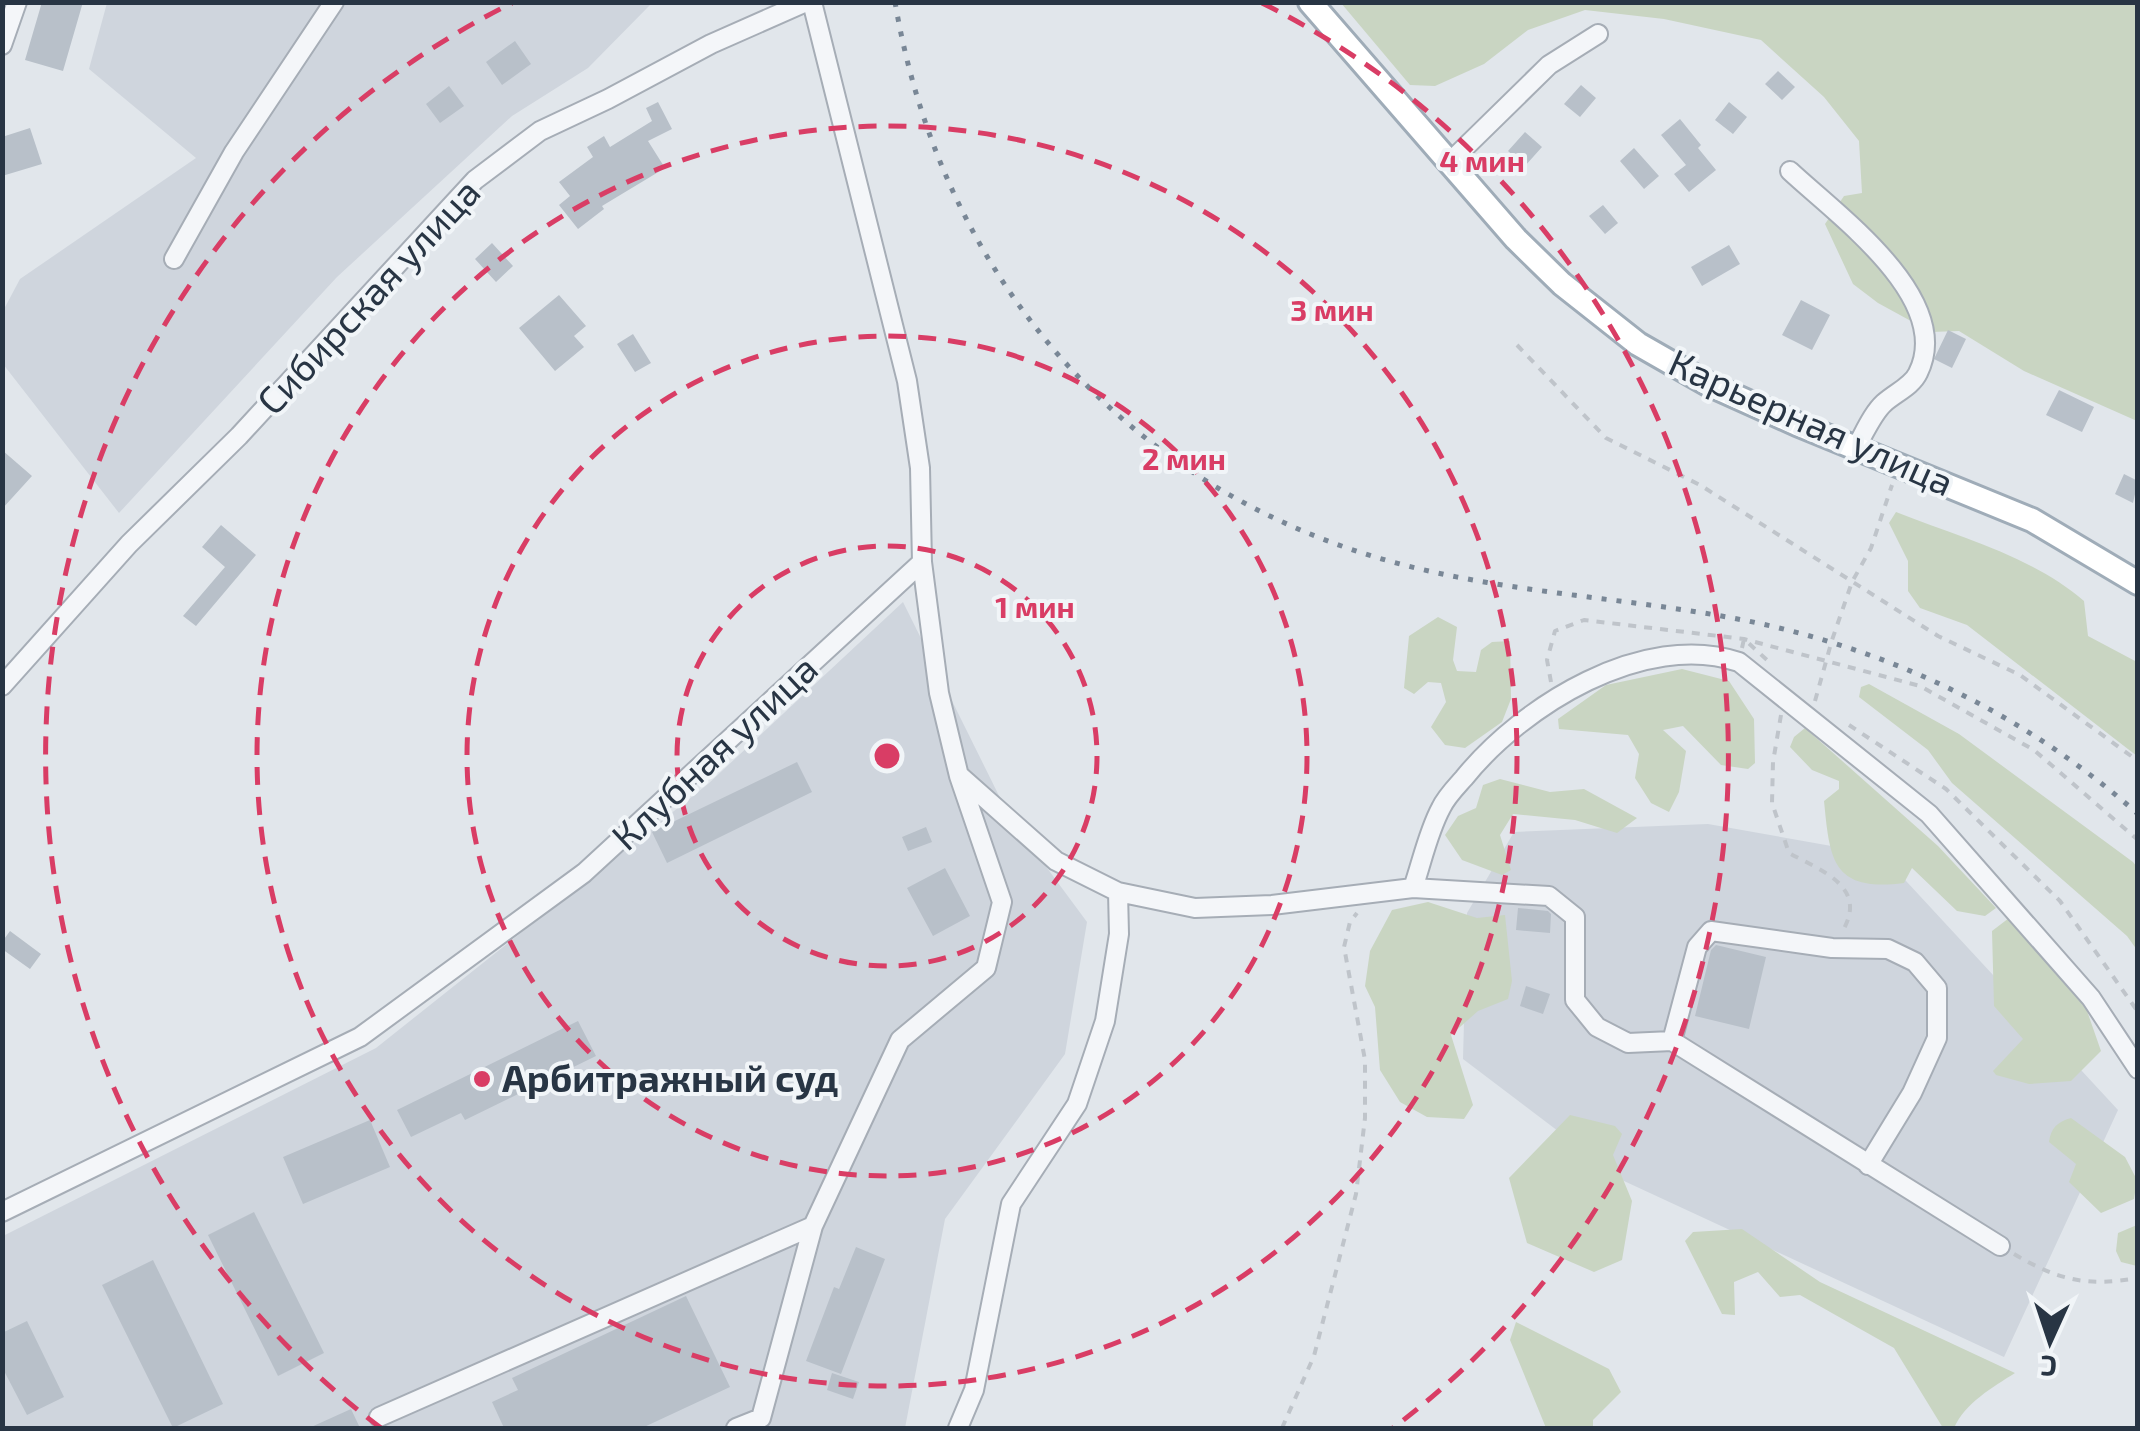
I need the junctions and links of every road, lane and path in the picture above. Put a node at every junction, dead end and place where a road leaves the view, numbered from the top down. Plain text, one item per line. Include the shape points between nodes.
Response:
1 (18, 2) edge
2 (334, 2) edge
3 (809, 2) edge
4 (1310, 2) edge
5 (1598, 34) dead end
6 (2, 45) edge
7 (1449, 163) junction
8 (1790, 171) dead end
9 (174, 259) dead end
10 (1517, 345) dead end
11 (1856, 449) junction
12 (1898, 466) junction
13 (922, 562) junction
14 (1852, 582) junction
15 (2138, 583) edge
16 (1826, 661) junction
17 (2, 686) edge
18 (1784, 698) junction
19 (1557, 699) junction
20 (2138, 760) edge
21 (959, 776) junction
22 (2138, 840) edge
23 (1413, 888) junction
24 (1118, 892) junction
25 (1372, 893) junction
26 (1832, 948) junction
27 (1672, 1041) junction
28 (2138, 1069) edge
29 (1868, 1166) junction
30 (2, 1212) edge
31 (813, 1226) junction
32 (2000, 1246) joint
33 (2138, 1278) edge
34 (379, 1417) dead end
35 (736, 1428) edge
36 (958, 1428) edge
37 (1282, 1428) edge

1 - 6 street
2 - 9 street via 234,152
3 - 13 street via 906,381 920,468
3 - 17 street, Сибирская улица via 540,131 475,180
4 - 7 main road, Карьерная улица
5 - 7 street via 1548,65
7 - 11 main road, Карьерная улица via 1562,284 1638,344 1708,384
8 - 11 street via 1894,267 1918,309 1926,354 1916,378 1880,406
10 - 14 path via 1606,438 1700,485
11 - 12 main road, Карьерная улица
12 - 14 path via 1871,548
12 - 15 main road, Карьерная улица via 2032,520
13 - 21 street via 939,693
13 - 30 street, Клубная улица via 584,873 360,1037
14 - 16 path
14 - 20 path via 1938,636 2020,675
16 - 18 path via 1814,703
16 - 19 path via 1744,639 1584,620 1556,631 1549,645
16 - 22 path via 1920,686 2034,750
18 - 19 street via 1739,662 1690,654 1623,666
18 - 26 path via 1772,803 1789,853 1838,880 1850,898 1851,917
18 - 28 street via 1929,814 2091,998
19 - 23 street via 1488,748 1441,806
21 - 24 street via 1056,861
21 - 31 street via 1002,902 986,968 900,1040
23 - 25 street
23 - 27 street via 1550,896 1575,918 1575,1000 1597,1028 1628,1043
24 - 25 street via 1196,908
24 - 36 street via 1106,1021 1077,1104 1011,1204 974,1390
25 - 37 path via 1350,922 1344,947 1365,1060 1356,1194 1314,1356
26 - 27 street via 1711,931 1697,947
26 - 29 street via 1888,950 1916,962 1937,988 1936,1038
27 - 29 street
29 - 32 street
31 - 34 street
31 - 35 street via 760,1418
32 - 33 path via 2076,1282

